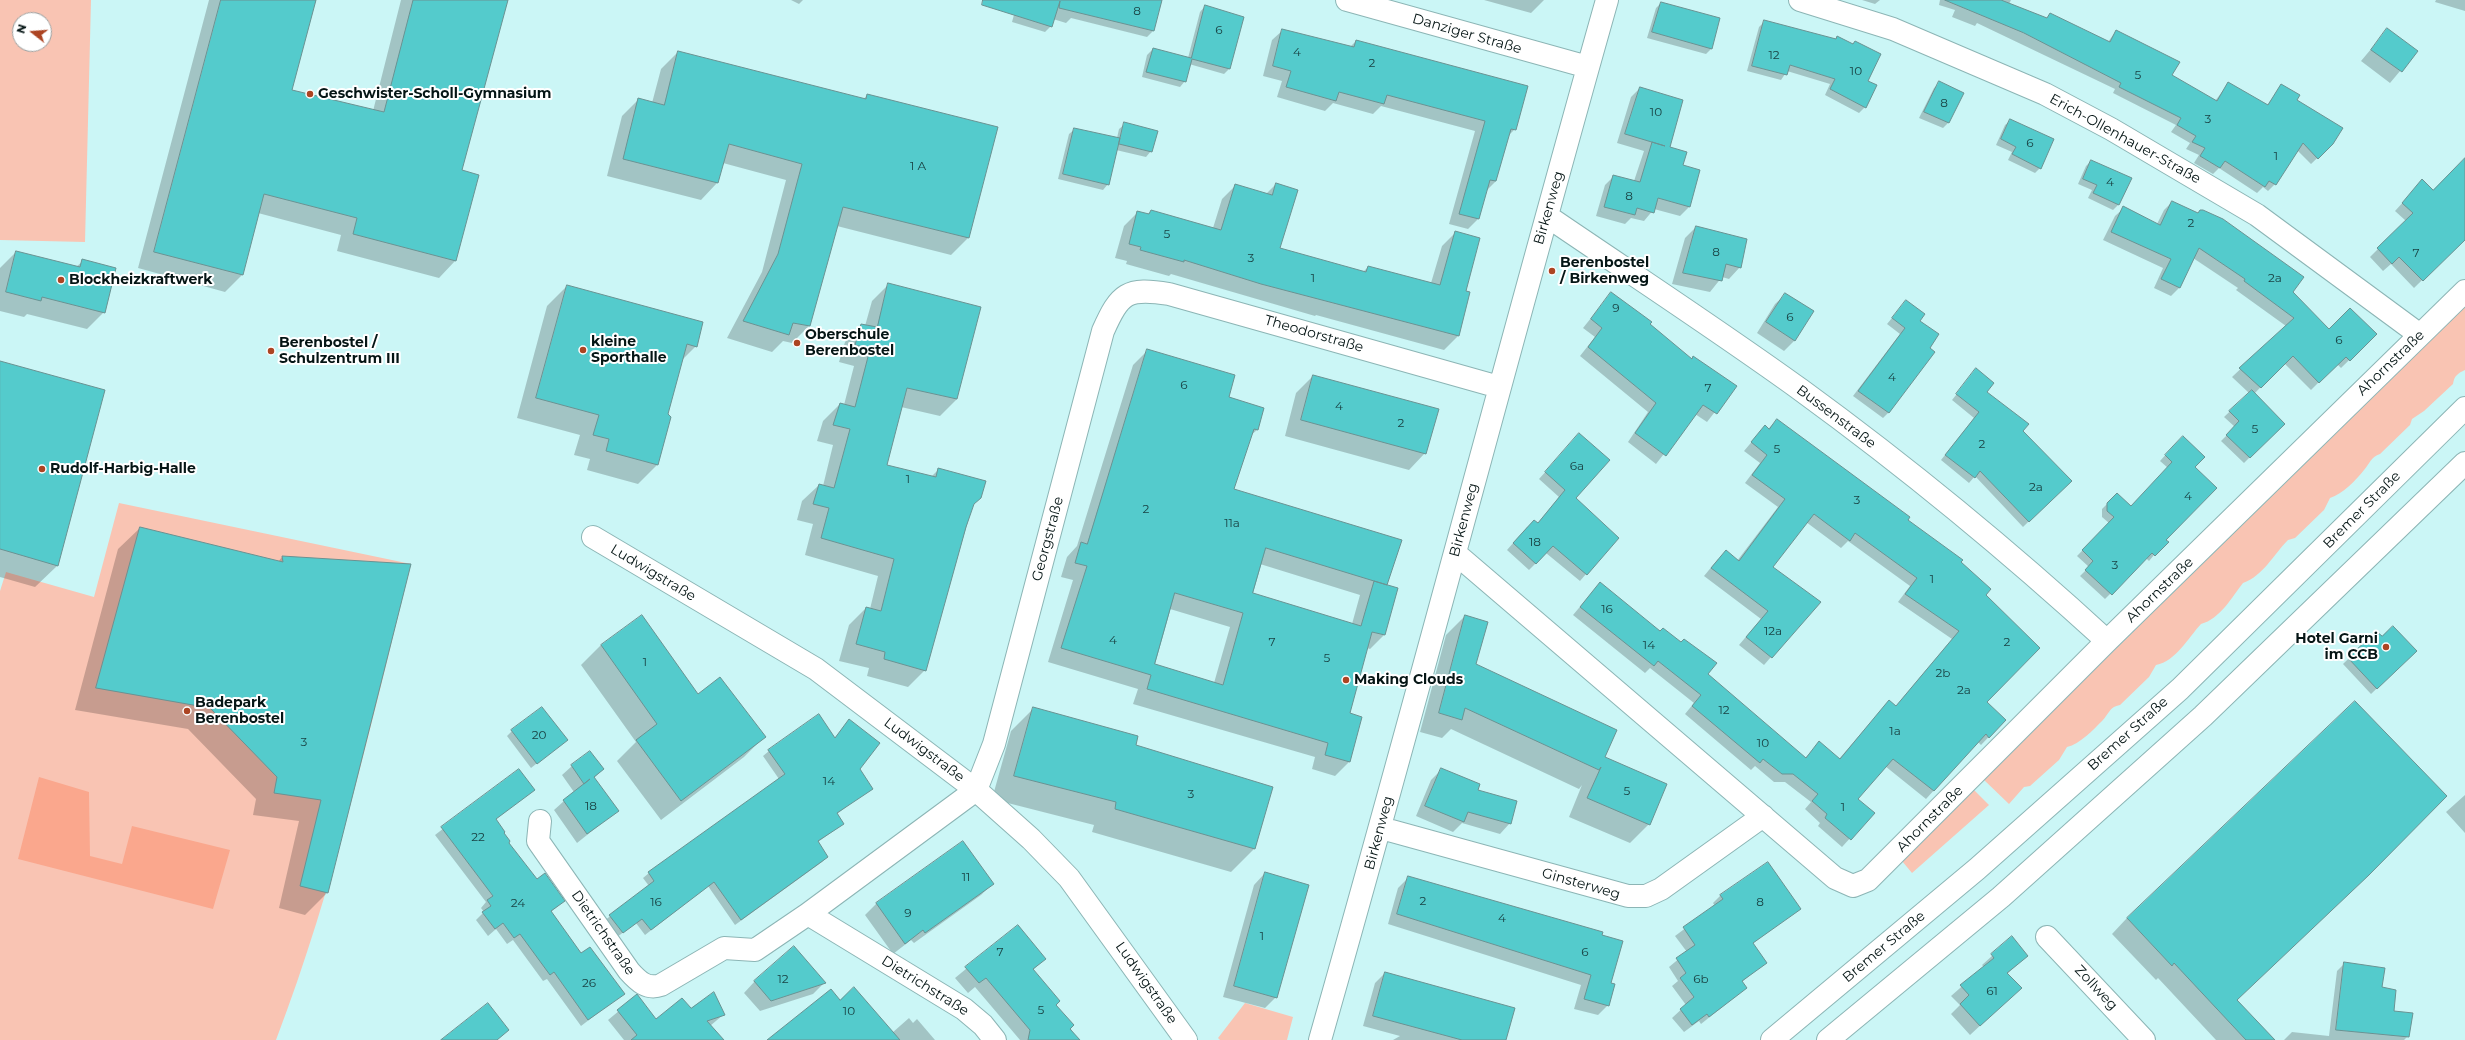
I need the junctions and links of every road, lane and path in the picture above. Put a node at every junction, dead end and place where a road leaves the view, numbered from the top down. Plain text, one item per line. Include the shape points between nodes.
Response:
1 (1347, 0) edge
2 (1607, 0) edge
3 (1800, 0) edge
4 (1588, 67) junction
5 (1547, 216) junction
6 (2465, 291) edge
7 (1127, 293) joint
8 (2420, 335) junction
9 (1499, 387) junction
10 (2465, 408) edge
11 (2465, 463) edge
12 (593, 537) dead end
13 (1455, 554) junction
14 (2107, 641) junction
15 (976, 790) junction
16 (1763, 816) junction
17 (540, 821) dead end
18 (1381, 828) junction
19 (808, 914) junction
20 (2047, 936) dead end
21 (995, 1040) edge
22 (1186, 1040) edge
23 (1320, 1040) edge
24 (1772, 1040) edge
25 (1828, 1040) edge
26 (2144, 1040) edge

1 - 4 street, Danziger Straße
2 - 4 street, Birkenweg
3 - 8 street, Erich-Ollenhauer-Straße via 1893,29 2045,94 2111,129 2257,215
4 - 5 street, Birkenweg
5 - 9 street, Birkenweg
5 - 14 street, Bussenstraße via 1748,352 1883,452 2000,545
6 - 8 street, Ahornstraße
7 - 9 street, Theodorstraße via 1148,290 1169,294
7 - 15 street, Georgstraße via 1113,310 1103,331 994,744
8 - 14 street, Ahornstraße
9 - 13 street, Birkenweg
10 - 24 street, Bremer Straße via 2180,689 1981,865
11 - 25 street via 2203,716 2001,897
12 - 15 street, Ludwigstraße via 816,670
13 - 16 street
13 - 18 street, Birkenweg
14 - 16 street, Ahornstraße via 1868,880 1853,886 1835,878
15 - 19 street, Dietrichstraße
15 - 22 street, Ludwigstraße via 1031,839 1069,878
16 - 18 street, Ginsterweg via 1661,889 1646,896 1628,896
17 - 19 street, Dietrichstraße via 538,841 629,971 646,986 661,985 724,948 755,950
18 - 23 street, Birkenweg
19 - 21 street, Dietrichstraße via 964,1009 983,1025
20 - 26 street, Zollweg

